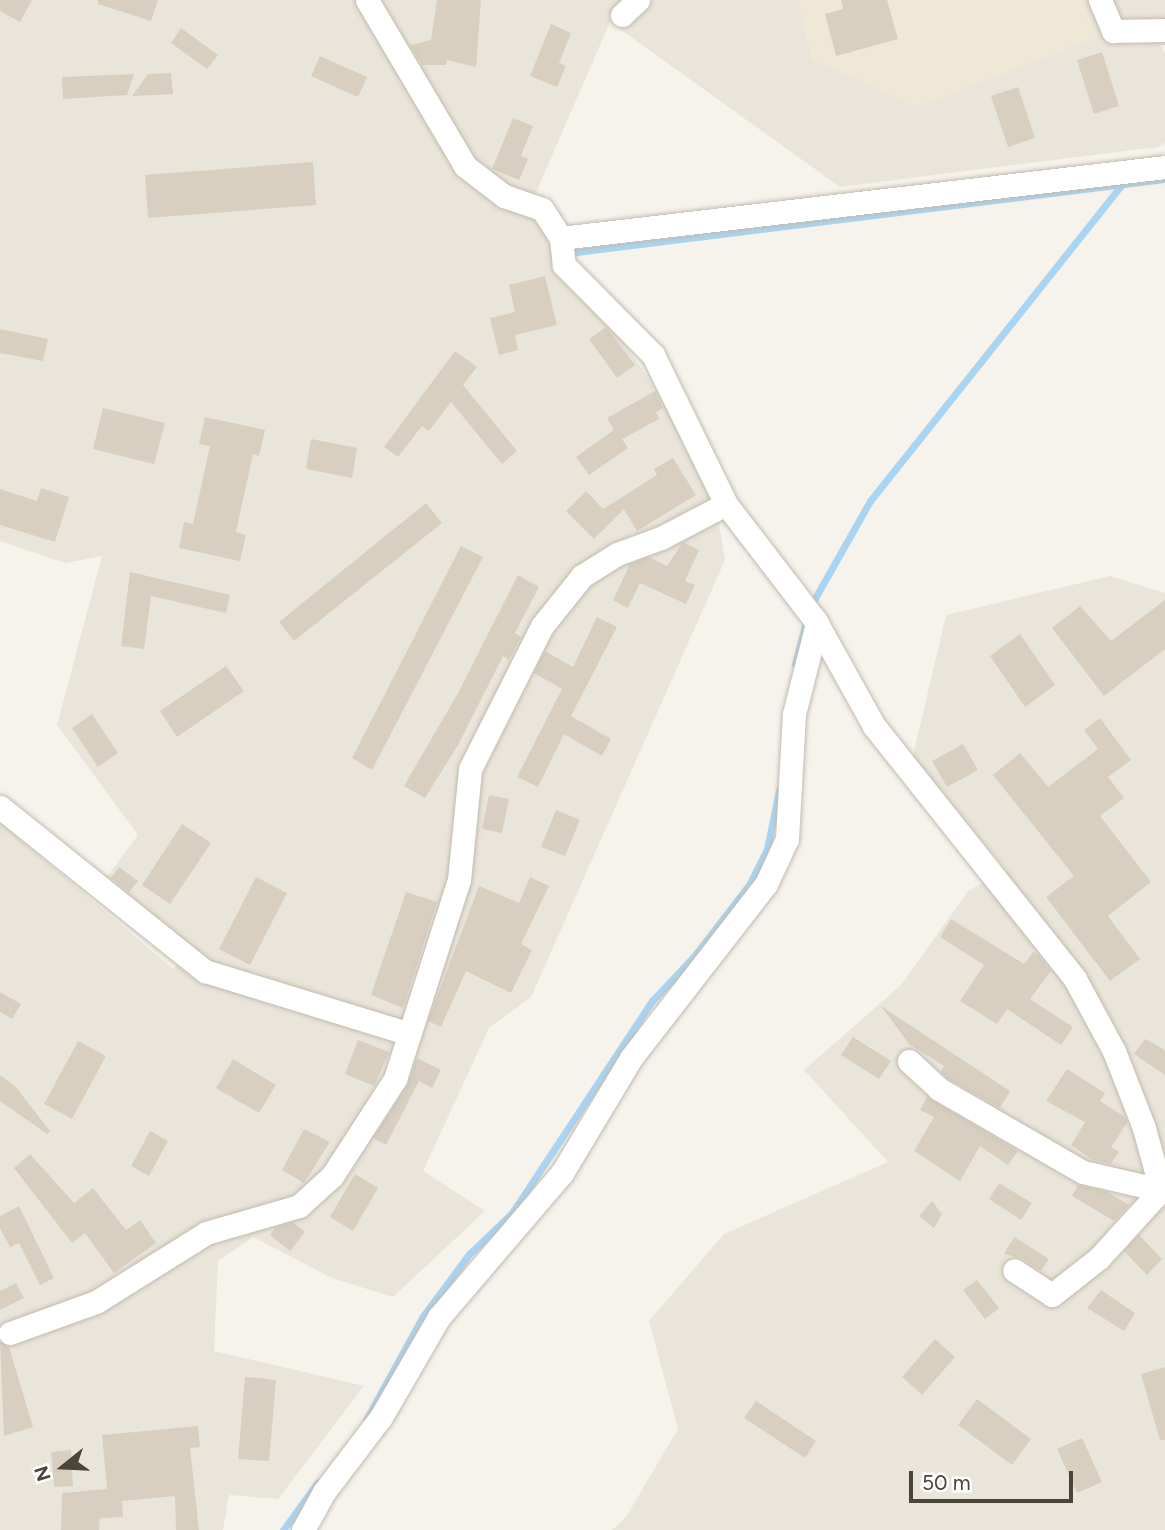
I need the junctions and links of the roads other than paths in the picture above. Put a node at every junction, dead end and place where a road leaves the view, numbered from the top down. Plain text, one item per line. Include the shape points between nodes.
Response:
1 (367, 0) edge
2 (1100, 0) edge
3 (1165, 30) edge
4 (1165, 167) edge
5 (561, 238) junction
6 (726, 504) junction
7 (816, 621) junction
8 (0, 807) edge
9 (410, 1034) junction
10 (909, 1061) dead end
11 (1163, 1191) edge
12 (1014, 1270) dead end
13 (10, 1333) dead end
14 (303, 1530) edge

1 - 5 street via 465,166 504,196 542,209
2 - 3 street via 1113,31
4 - 5 street
5 - 6 street via 564,265 653,355
6 - 7 street
6 - 9 street via 661,538 617,554 582,576 542,626 470,769 459,880
7 - 11 street via 874,726 1074,979 1114,1051
7 - 14 street via 794,714 787,839 766,884 631,1058 562,1173 439,1317 381,1417 324,1492
8 - 9 street via 205,971
9 - 13 street via 395,1079 358,1141 332,1176 299,1206 206,1233 96,1302
10 - 11 street via 939,1089 1083,1172
11 - 12 street via 1099,1258 1052,1295

